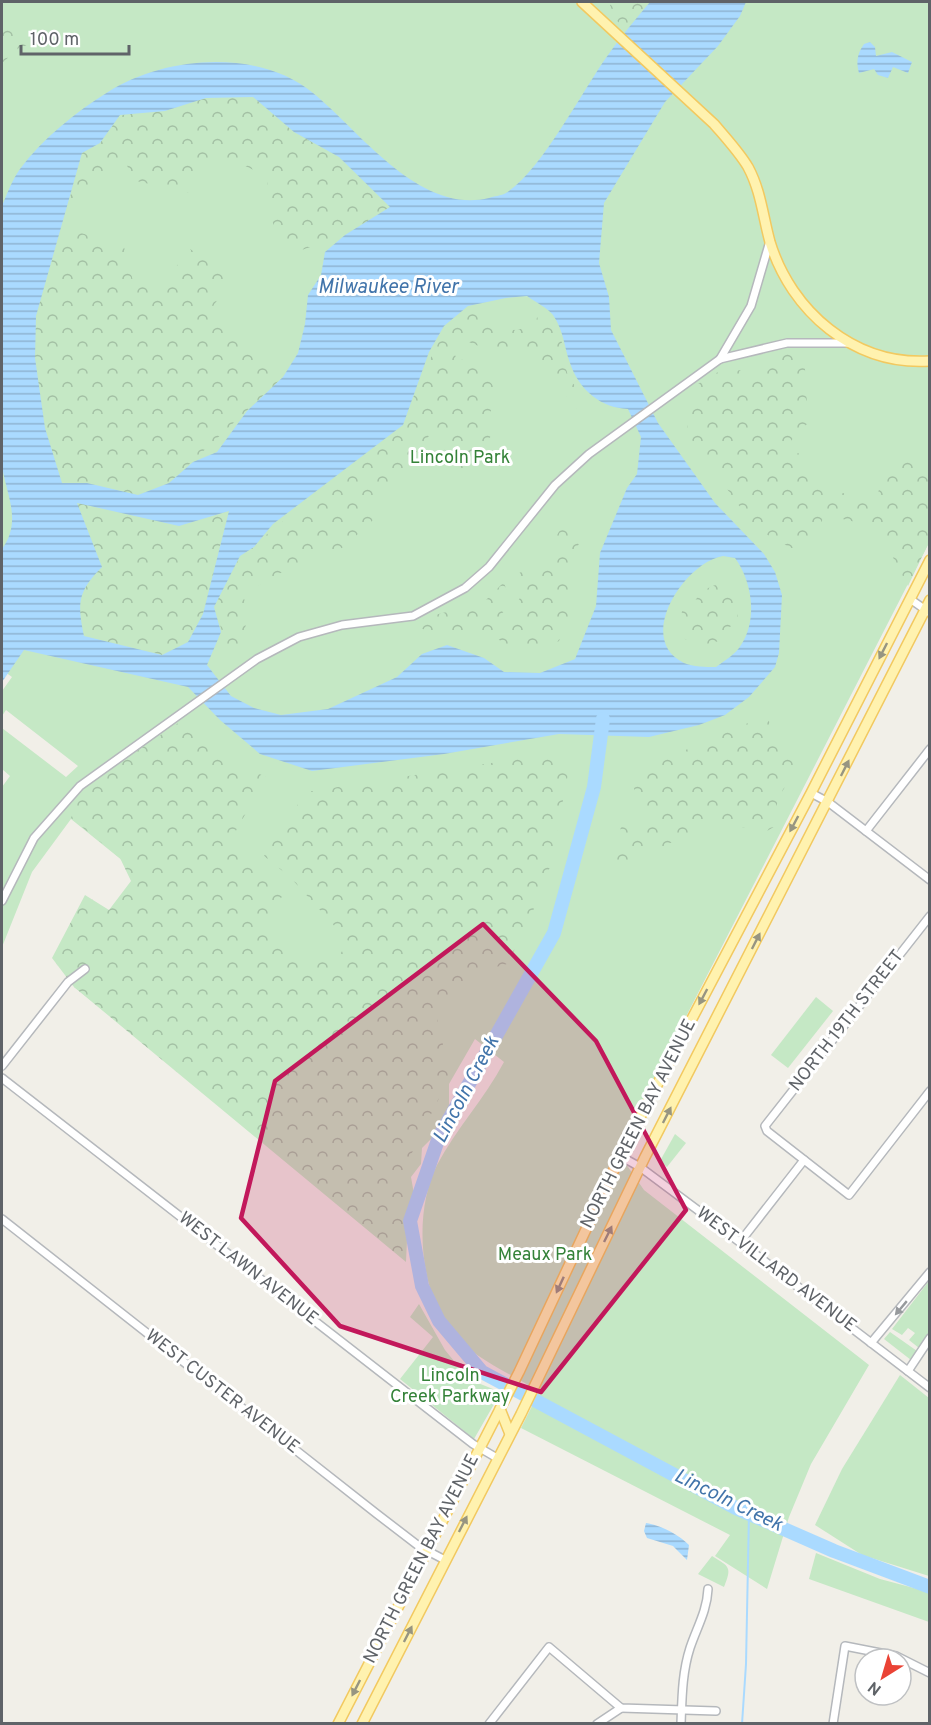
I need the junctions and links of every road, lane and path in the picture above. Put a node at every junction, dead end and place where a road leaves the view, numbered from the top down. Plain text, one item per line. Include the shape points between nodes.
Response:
1 (582, 2) edge
2 (770, 241) junction
3 (849, 344) junction
4 (720, 359) junction
5 (930, 361) edge
6 (930, 560) edge
7 (910, 599) junction
8 (930, 600) edge
9 (927, 611) edge
10 (930, 749) edge
11 (811, 793) junction
12 (828, 802) junction
13 (866, 831) junction
14 (930, 880) edge
15 (2, 901) edge
16 (930, 916) edge
17 (85, 969) dead end
18 (2, 1066) edge
19 (2, 1078) edge
20 (930, 1091) edge
21 (620, 1156) junction
22 (804, 1160) junction
23 (640, 1167) junction
24 (2, 1219) edge
25 (740, 1242) junction
26 (930, 1272) edge
27 (930, 1338) edge
28 (872, 1343) junction
29 (908, 1371) junction
30 (930, 1388) edge
31 (501, 1406) junction
32 (510, 1434) junction
33 (478, 1448) junction
34 (497, 1458) junction
35 (427, 1551) junction
36 (445, 1560) junction
37 (708, 1589) dead end
38 (930, 1673) edge
39 (621, 1708) junction
40 (682, 1711) junction
41 (716, 1711) dead end
42 (338, 1724) edge
43 (362, 1724) edge
44 (489, 1724) edge
45 (597, 1724) edge
46 (681, 1724) edge
47 (833, 1724) edge

1 - 2 main road via 714,124 747,166
2 - 3 main road via 794,294 812,315
2 - 4 street via 751,306
3 - 4 street via 787,343
3 - 5 main road via 892,358
4 - 15 street via 589,454 555,485 489,567 465,588 413,616 342,625 299,637 257,659 80,786 34,838
6 - 7 main road, NORTH GREEN BAY AVENUE
7 - 9 street
7 -> 11 main road, NORTH GREEN BAY AVENUE
8 - 9 main road, NORTH GREEN BAY AVENUE
12 -> 9 main road, NORTH GREEN BAY AVENUE
10 - 13 street
11 - 12 street
11 -> 21 main road, NORTH GREEN BAY AVENUE
12 - 13 street
23 -> 12 main road, NORTH GREEN BAY AVENUE
13 - 14 street
16 - 22 street, NORTH 19TH STREET via 765,1126
17 - 18 street via 68,982
19 - 33 street, WEST LAWN AVENUE
20 - 22 street via 849,1195
21 - 23 street, WEST VILLARD AVENUE
21 -> 31 main road, NORTH GREEN BAY AVENUE
22 - 25 street
23 - 25 street, WEST VILLARD AVENUE
32 -> 23 main road, NORTH GREEN BAY AVENUE
24 - 35 street, WEST CUSTER AVENUE
25 - 28 street, WEST VILLARD AVENUE
26 -> 28 street
27 - 29 street
28 - 29 street, WEST VILLARD AVENUE
29 - 30 street, WEST VILLARD AVENUE
31 - 32 main road
31 - 33 main road, NORTH GREEN BAY AVENUE
32 - 34 main road, NORTH GREEN BAY AVENUE
33 - 34 street, WEST LAWN AVENUE
33 - 35 main road, NORTH GREEN BAY AVENUE
36 -> 34 main road, NORTH GREEN BAY AVENUE
35 - 36 street, WEST CUSTER AVENUE
35 -> 42 main road, NORTH GREEN BAY AVENUE
43 -> 36 main road, NORTH GREEN BAY AVENUE
37 - 40 street via 707,1606 682,1680
38 - 47 street via 896,1656 845,1646
39 - 40 street
39 - 44 street via 549,1647
39 - 45 street
40 - 41 street
40 - 46 street

